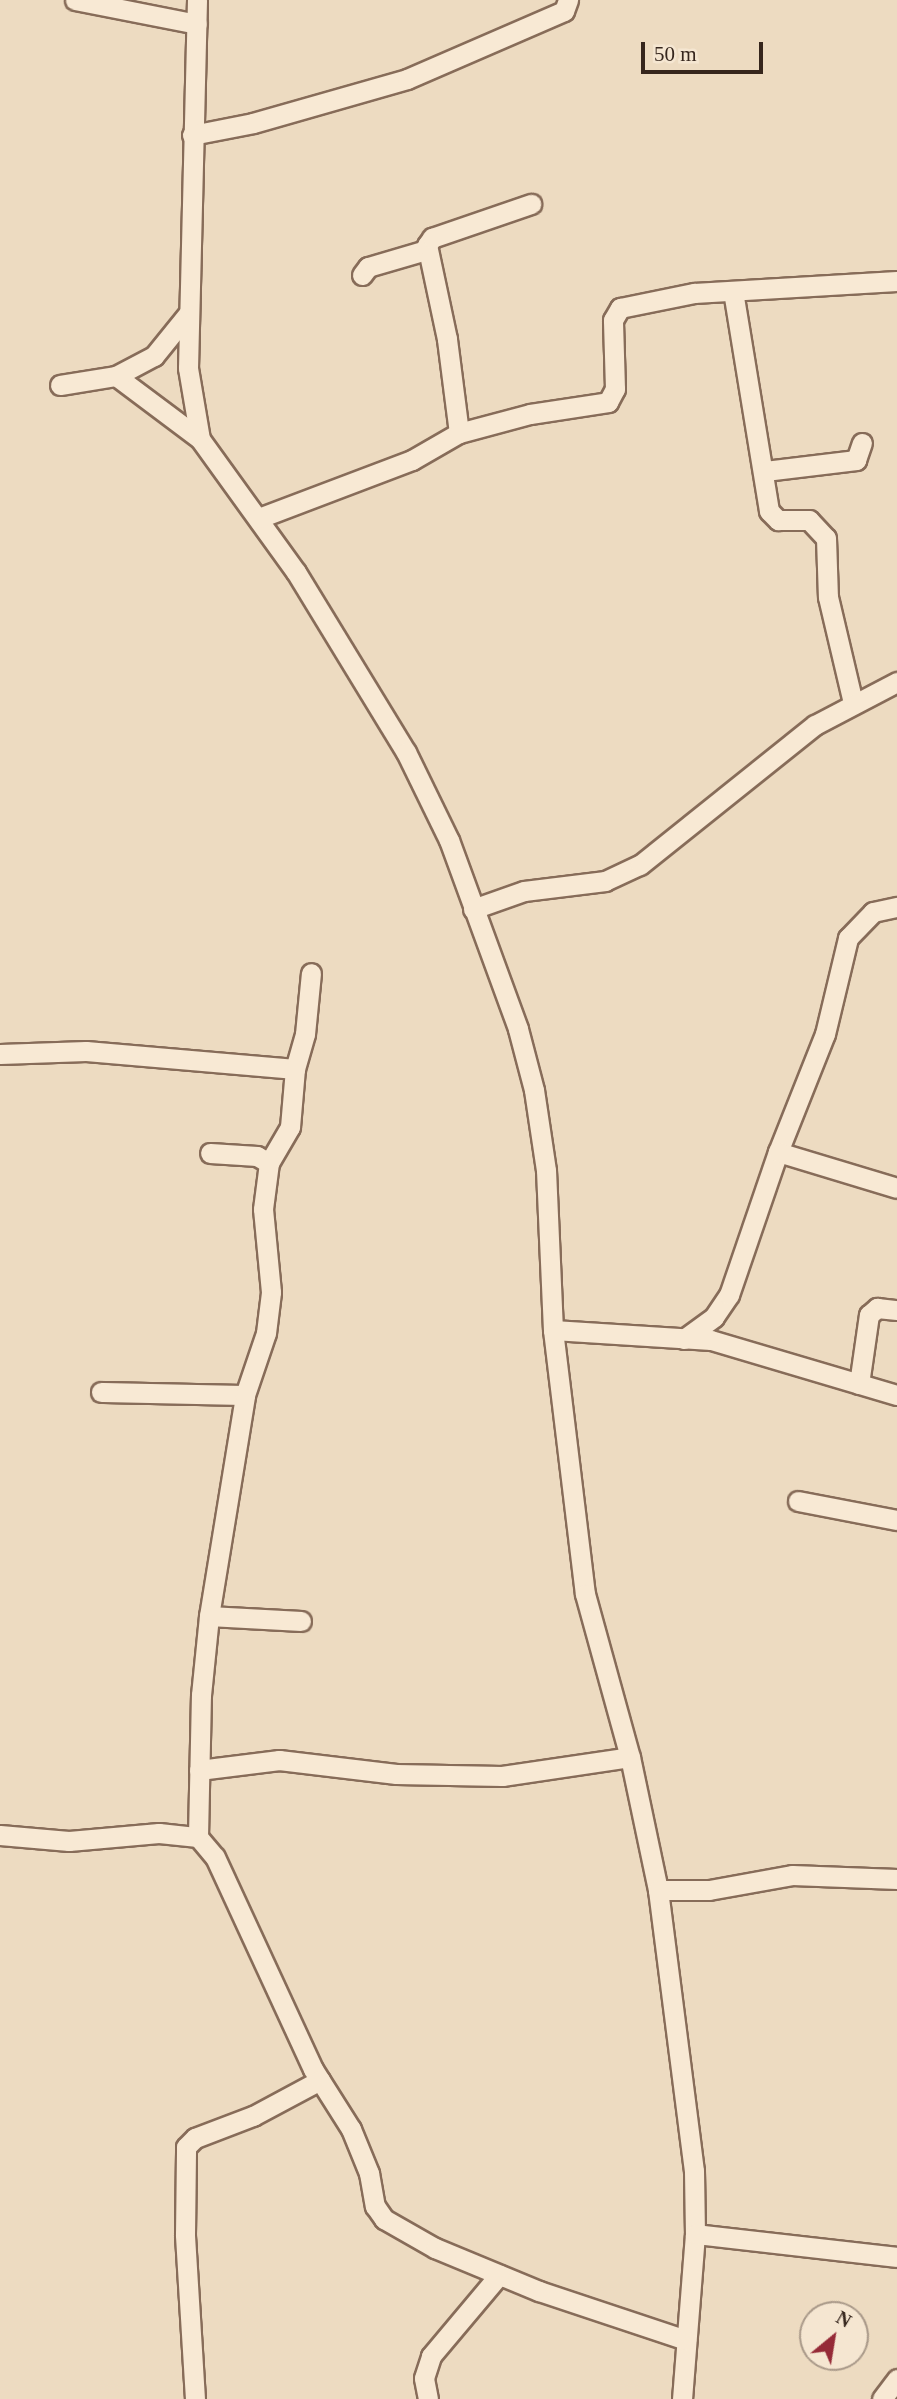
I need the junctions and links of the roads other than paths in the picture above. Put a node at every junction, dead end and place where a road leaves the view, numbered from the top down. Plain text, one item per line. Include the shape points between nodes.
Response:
1 (75, 0) edge
2 (197, 0) edge
3 (568, 0) edge
4 (104, 2) edge
5 (197, 24) junction
6 (192, 135) junction
7 (531, 204) dead end
8 (425, 250) junction
9 (362, 275) dead end
10 (897, 281) edge
11 (733, 291) junction
12 (188, 314) junction
13 (116, 376) junction
14 (60, 385) dead end
15 (459, 433) junction
16 (200, 439) junction
17 (862, 443) dead end
18 (765, 471) junction
19 (259, 518) junction
20 (897, 682) edge
21 (853, 703) junction
22 (897, 907) edge
23 (473, 909) junction
24 (311, 973) dead end
25 (0, 1054) edge
26 (296, 1069) junction
27 (778, 1152) junction
28 (209, 1153) dead end
29 (269, 1163) junction
30 (897, 1188) edge
31 (897, 1310) edge
32 (553, 1330) junction
33 (684, 1339) junction
34 (859, 1384) junction
35 (101, 1392) dead end
36 (245, 1395) junction
37 (897, 1395) edge
38 (797, 1501) dead end
39 (897, 1520) edge
40 (209, 1616) junction
41 (301, 1621) dead end
42 (631, 1757) junction
43 (199, 1770) junction
44 (0, 1835) edge
45 (198, 1837) junction
46 (897, 1879) edge
47 (658, 1890) junction
48 (320, 2080) junction
49 (695, 2234) junction
50 (897, 2257) edge
51 (499, 2275) junction
52 (686, 2340) junction
53 (897, 2379) edge
54 (195, 2399) edge
55 (428, 2399) edge
56 (682, 2399) edge
57 (882, 2399) edge

1 - 4 street
2 - 5 street
3 - 6 street via 564,11 407,79 253,123
4 - 5 street
5 - 6 street
6 - 12 street
7 - 8 street via 432,238
8 - 9 street via 368,267
8 - 15 street via 447,339
10 - 11 street
11 - 15 street via 681,295 616,311 615,389 608,402 530,414
11 - 18 street
12 - 13 street via 163,351
12 - 16 street via 192,415
13 - 14 street
13 - 16 street
15 - 19 street via 412,460
16 - 19 street
17 - 18 street via 856,460 847,463
18 - 21 street via 772,516 809,520 826,538 828,597
19 - 23 street via 406,752 449,840
20 - 21 street
21 - 23 street via 815,725 640,865 605,881 524,891
22 - 27 street via 873,912 848,938 825,1034
23 - 32 street via 518,1030 534,1090 545,1170
24 - 26 street
25 - 26 street via 86,1051
26 - 29 street via 290,1127
27 - 30 street
27 - 33 street via 729,1295 714,1317
28 - 29 street via 257,1156
29 - 36 street via 262,1209 270,1313
31 - 34 street via 877,1308 870,1315
32 - 33 street
32 - 42 street via 585,1594
33 - 34 street via 711,1340
34 - 37 street
35 - 36 street
36 - 40 street
38 - 39 street
40 - 41 street
40 - 43 street
42 - 43 street via 502,1776 446,1778 279,1760
42 - 47 street
43 - 45 street
44 - 45 street via 69,1841 159,1833
45 - 48 street via 215,1857
46 - 47 street via 792,1875 709,1890
47 - 49 street via 694,2171
48 - 51 street via 351,2129 369,2173 375,2206 384,2219 435,2248
48 - 54 street via 253,2116 195,2138 186,2147 185,2234
49 - 50 street
49 - 52 street
51 - 52 street
51 - 55 street via 431,2356 424,2378
52 - 56 street
53 - 57 street

